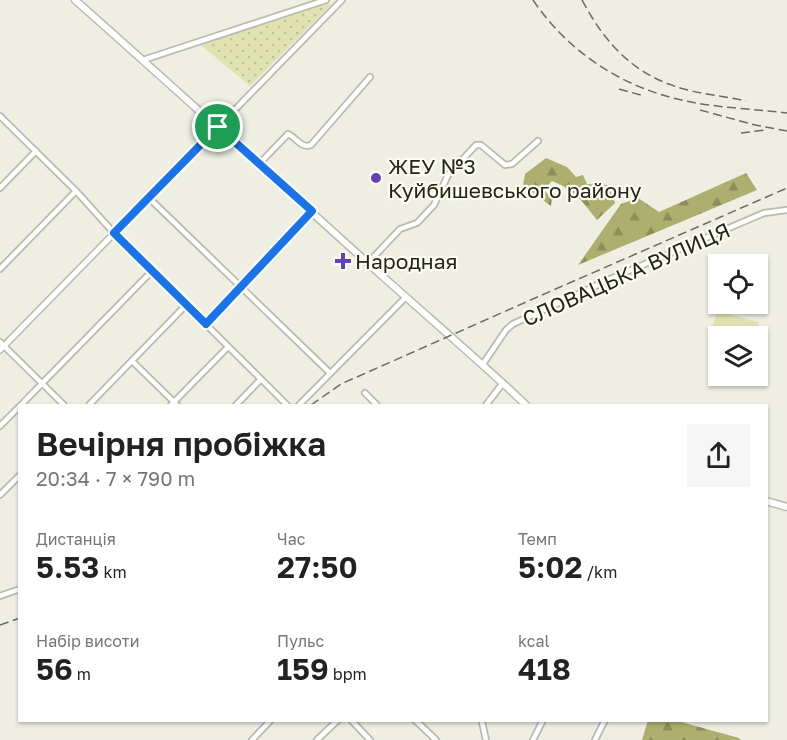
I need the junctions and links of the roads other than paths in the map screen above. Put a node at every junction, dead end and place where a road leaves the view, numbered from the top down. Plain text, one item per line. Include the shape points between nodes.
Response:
1 (75, 0) edge
2 (326, 0) edge
3 (342, 0) edge
4 (143, 60) junction
5 (370, 77) dead end
6 (0, 116) edge
7 (218, 127) junction
8 (538, 141) dead end
9 (36, 151) junction
10 (259, 164) junction
11 (0, 188) edge
12 (76, 191) junction
13 (149, 198) junction
14 (787, 210) edge
15 (312, 211) junction
16 (114, 233) junction
17 (368, 263) junction
18 (0, 268) edge
19 (152, 271) junction
20 (242, 286) junction
21 (406, 297) junction
22 (186, 304) junction
23 (206, 324) junction
24 (1, 346) edge
25 (228, 347) junction
26 (132, 361) junction
27 (483, 364) junction
28 (330, 373) junction
29 (261, 379) junction
30 (42, 383) junction
31 (503, 383) junction
32 (365, 393) dead end
33 (22, 404) edge
34 (63, 404) edge
35 (90, 404) edge
36 (174, 404) edge
37 (237, 404) edge
38 (286, 404) edge
39 (300, 404) edge
40 (376, 404) edge
41 (487, 404) edge
42 (525, 404) edge
43 (18, 408) edge
44 (0, 426) edge
45 (18, 477) edge
46 (0, 495) edge
47 (768, 502) edge
48 (787, 507) edge
49 (18, 590) edge
50 (0, 596) edge
51 (269, 722) edge
52 (336, 722) edge
53 (353, 722) edge
54 (417, 722) edge
55 (481, 722) edge
56 (542, 722) edge
57 (604, 722) edge
58 (252, 740) edge
59 (317, 740) edge
60 (370, 740) edge
61 (436, 740) edge
62 (486, 740) edge
63 (533, 740) edge
64 (595, 740) edge

1 - 4 main road
2 - 4 street
3 - 7 street
4 - 7 main road
5 - 10 street via 311,145 306,147 288,134
6 - 9 street
7 - 10 main road
7 - 13 street
8 - 17 street via 509,165 481,144 476,145 448,175 434,206 417,223 400,229
9 - 11 street
9 - 12 street
10 - 15 main road
12 - 16 street
12 - 18 street
13 - 16 street
13 - 20 street
14 - 27 street, СЛОВАЦЬКА ВУЛИЦЯ via 764,213 513,324
15 - 17 main road
15 - 20 street
16 - 19 street
16 - 24 street
17 - 21 main road
19 - 22 street
19 - 30 street
20 - 23 street
20 - 28 street
21 - 27 main road
21 - 28 street
22 - 23 street
22 - 26 street
23 - 25 street
24 - 30 street
25 - 29 street
25 - 36 street
26 - 35 street
26 - 36 street
27 - 31 main road
28 - 39 street
29 - 37 street
29 - 38 street
30 - 33 street
30 - 34 street
31 - 41 street
31 - 42 main road
32 - 40 street
43 - 44 street
45 - 46 street
47 - 48 main road
49 - 50 street
51 - 58 street
52 - 59 street
53 - 60 street
54 - 61 street
55 - 62 street
56 - 63 street
57 - 64 street

